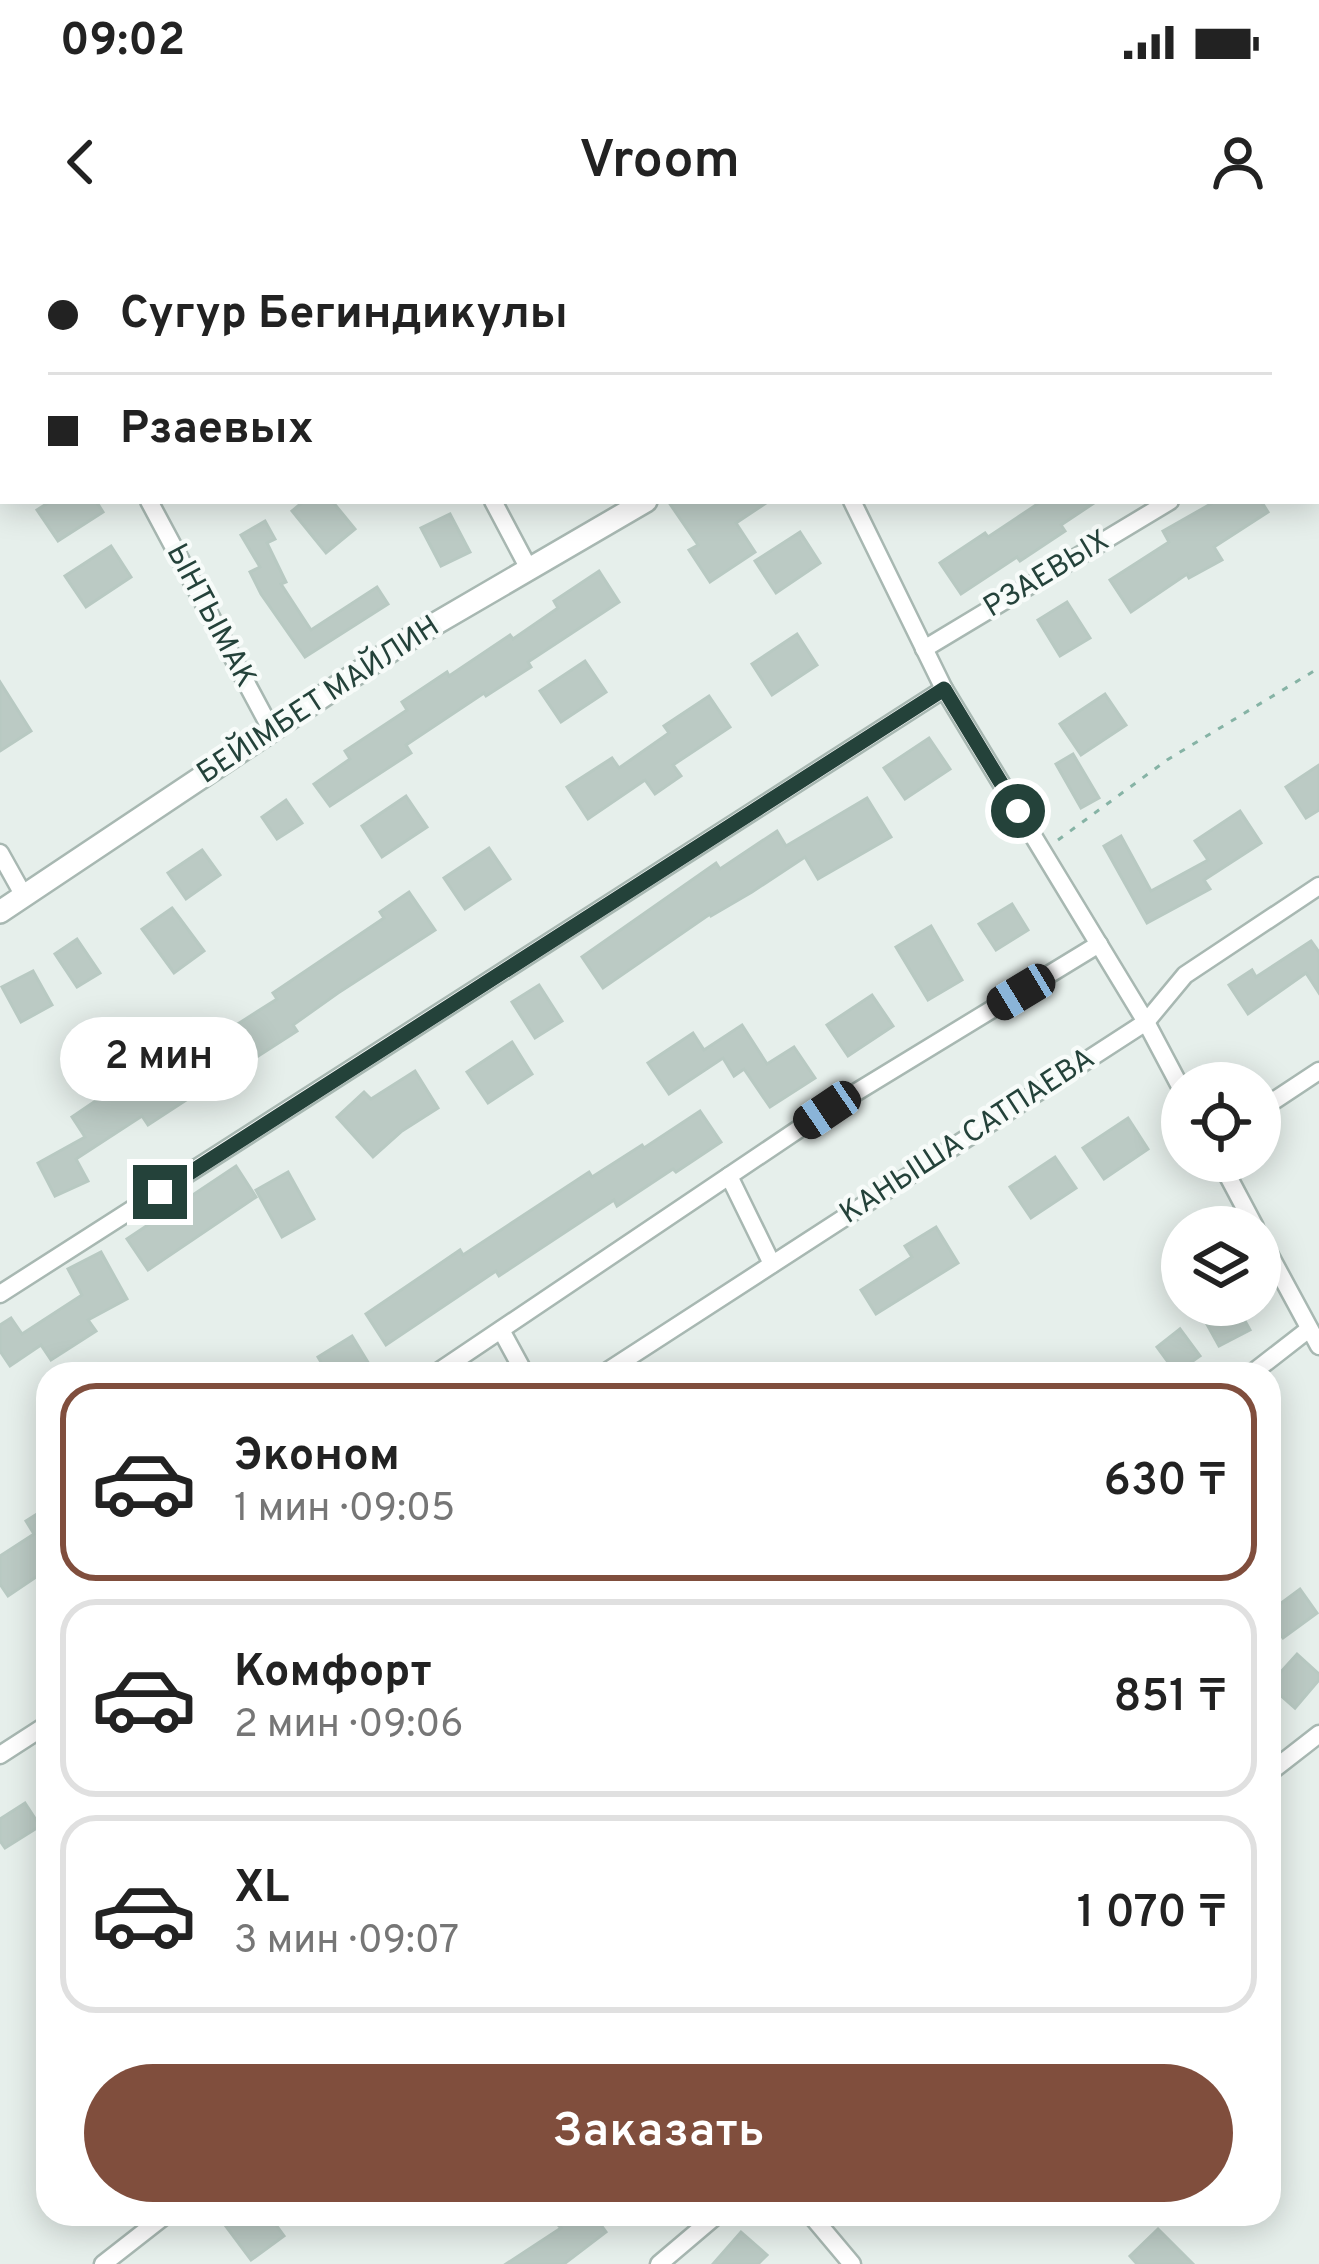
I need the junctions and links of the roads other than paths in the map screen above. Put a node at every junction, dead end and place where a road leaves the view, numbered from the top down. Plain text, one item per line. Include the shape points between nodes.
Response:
1 (151, 504) edge
2 (496, 504) edge
3 (641, 504) edge
4 (852, 504) edge
5 (1165, 504) edge
6 (530, 569) junction
7 (924, 649) junction
8 (944, 689) junction
9 (272, 730) junction
10 (0, 853) edge
11 (1319, 886) edge
12 (24, 896) junction
13 (0, 912) edge
14 (1099, 944) junction
15 (1145, 1022) junction
16 (1167, 1062) edge
17 (1319, 1071) edge
18 (1281, 1096) edge
19 (729, 1176) junction
20 (772, 1264) junction
21 (1281, 1276) edge
22 (0, 1294) edge
23 (500, 1330) junction
24 (1314, 1338) edge
25 (453, 1362) edge
26 (518, 1362) edge
27 (621, 1362) edge
28 (1272, 1362) edge
29 (36, 1732) edge
30 (1319, 1734) edge
31 (0, 1754) edge
32 (1281, 1764) edge
33 (152, 2226) edge
34 (704, 2226) edge
35 (820, 2226) edge
36 (103, 2264) edge
37 (659, 2264) edge
38 (852, 2264) edge

1 - 9 street, ЫНТЫМАК
2 - 6 street
3 - 6 street, БЕЙІМБЕТ МАЙЛИН
4 - 7 street
5 - 7 street, РЗАЕВЫХ
6 - 9 street, БЕЙІМБЕТ МАЙЛИН
7 - 8 street
8 - 14 street
8 - 22 street
9 - 12 street, БЕЙІМБЕТ МАЙЛИН
10 - 12 street
11 - 15 street, КАНЫША САТПАЕВА via 1184,975
12 - 13 street, БЕЙІМБЕТ МАЙЛИН
14 - 15 street
14 - 19 street
15 - 16 street
15 - 20 street, КАНЫША САТПАЕВА
17 - 18 street
19 - 20 street
19 - 23 street
20 - 27 street, КАНЫША САТПАЕВА
21 - 24 street
23 - 25 street
23 - 26 street
24 - 28 street
29 - 31 street
30 - 32 street
33 - 36 street
34 - 37 street
35 - 38 street

